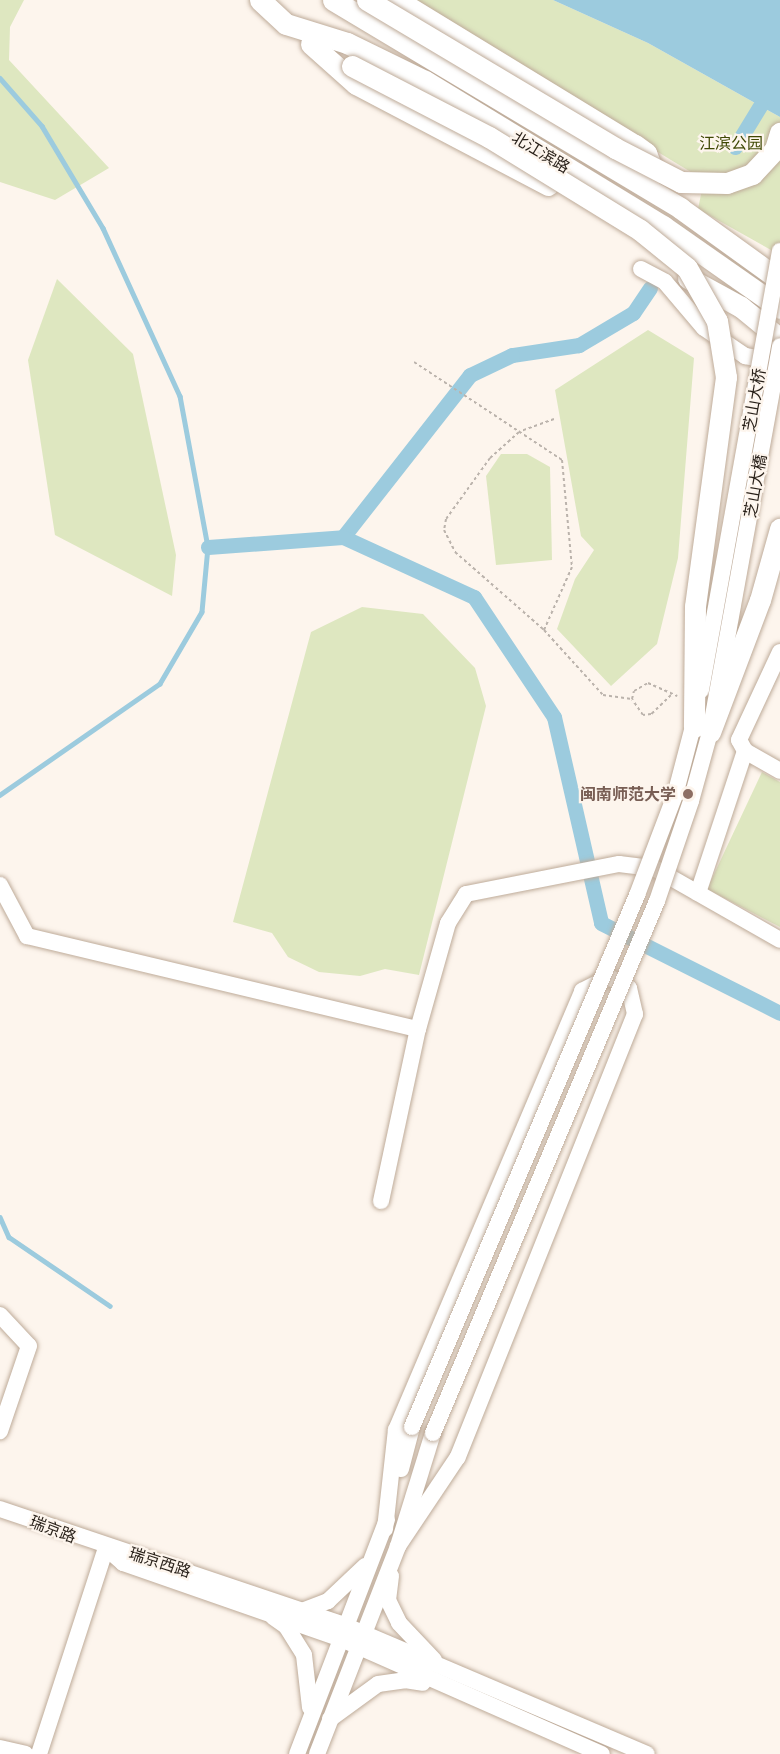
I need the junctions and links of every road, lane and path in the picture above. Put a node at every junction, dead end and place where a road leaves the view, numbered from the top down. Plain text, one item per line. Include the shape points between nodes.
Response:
1 (260, 0) edge
2 (333, 0) edge
3 (367, 0) edge
4 (397, 0) edge
5 (286, 24) junction
6 (311, 44) junction
7 (780, 133) edge
8 (780, 251) edge
9 (780, 267) edge
10 (641, 269) dead end
11 (780, 280) edge
12 (780, 308) edge
13 (780, 339) edge
14 (780, 346) edge
15 (414, 362) dead end
16 (780, 362) edge
17 (554, 418) dead end
18 (519, 432) junction
19 (780, 529) edge
20 (735, 552) junction
21 (544, 630) junction
22 (780, 652) edge
23 (632, 699) junction
24 (702, 729) junction
25 (745, 751) junction
26 (780, 771) edge
27 (0, 885) edge
28 (698, 893) junction
29 (780, 940) edge
30 (418, 1029) junction
31 (381, 1201) dead end
32 (0, 1315) edge
33 (0, 1431) edge
34 (0, 1509) edge
35 (385, 1529) junction
36 (106, 1548) junction
37 (396, 1552) junction
38 (375, 1553) junction
39 (262, 1610) junction
40 (302, 1611) junction
41 (351, 1636) junction
42 (439, 1665) junction
43 (446, 1687) junction
44 (310, 1719) junction
45 (330, 1719) junction
46 (0, 1748) edge
47 (25, 1754) edge
48 (39, 1754) edge
49 (297, 1754) edge
50 (318, 1754) edge
51 (602, 1754) edge
52 (646, 1754) edge

1 - 5 main road, 北江滨路
2 - 11 main road, 北江滨路 via 680,208
3 - 7 main road, bridge via 615,148 681,182 727,183 752,174 775,149
4 - 9 main road via 635,145 646,153 652,174
5 - 6 main road, 北江滨路
5 - 12 main road, 北江滨路 via 347,43 425,81 663,226
6 - 13 main road via 356,84 498,162 525,171 643,241 678,272 741,307
6 - 24 main road, 北江滨路, bridge via 489,137 640,230 687,268 717,321 726,377 695,606
8 - 20 street, 芝山大桥, bridge
10 - 16 street via 665,282 704,328 745,356
14 - 20 street, 芝山大橋, bridge
15 - 18 path
17 - 18 path
18 - 21 path via 562,460 572,567
18 - 21 path via 471,482 444,530 455,552
19 - 24 main road, bridge via 760,600
20 - 24 street, bridge
21 - 23 path via 603,695
22 - 25 street via 739,732
23 - 23 path via 643,715 651,714 670,695 669,690 641,684
24 - 35 street, bridge via 637,895 412,1427
24 - 37 street, bridge via 657,901 433,1433
25 - 26 street
25 - 28 street
27 - 30 street via 27,936
28 - 29 street
28 - 30 street via 654,868 619,864 466,894 448,923
30 - 31 street
32 - 33 street via 28,1346
34 - 36 street, 瑞京路
35 - 37 street via 396,1430 582,991 609,977 629,988 634,1014 456,1458
35 - 38 street
36 - 39 street, 瑞京西路 via 123,1563
36 - 40 street, 瑞京西路 via 129,1550
36 - 48 street
37 - 41 street
37 - 42 street via 388,1600 399,1623
38 - 40 street via 356,1577 328,1601
38 - 41 street
39 - 41 street, 瑞京西路
39 - 44 street via 286,1626 304,1655 311,1687
40 - 41 street, 瑞京西路
41 - 42 street, 瑞京西路
41 - 43 street, 瑞京西路
41 - 44 street
41 - 45 street
42 - 52 street, 瑞京西路
43 - 45 street via 405,1680 378,1684
43 - 51 street, 瑞京西路
44 - 49 street
45 - 50 street
46 - 47 street

